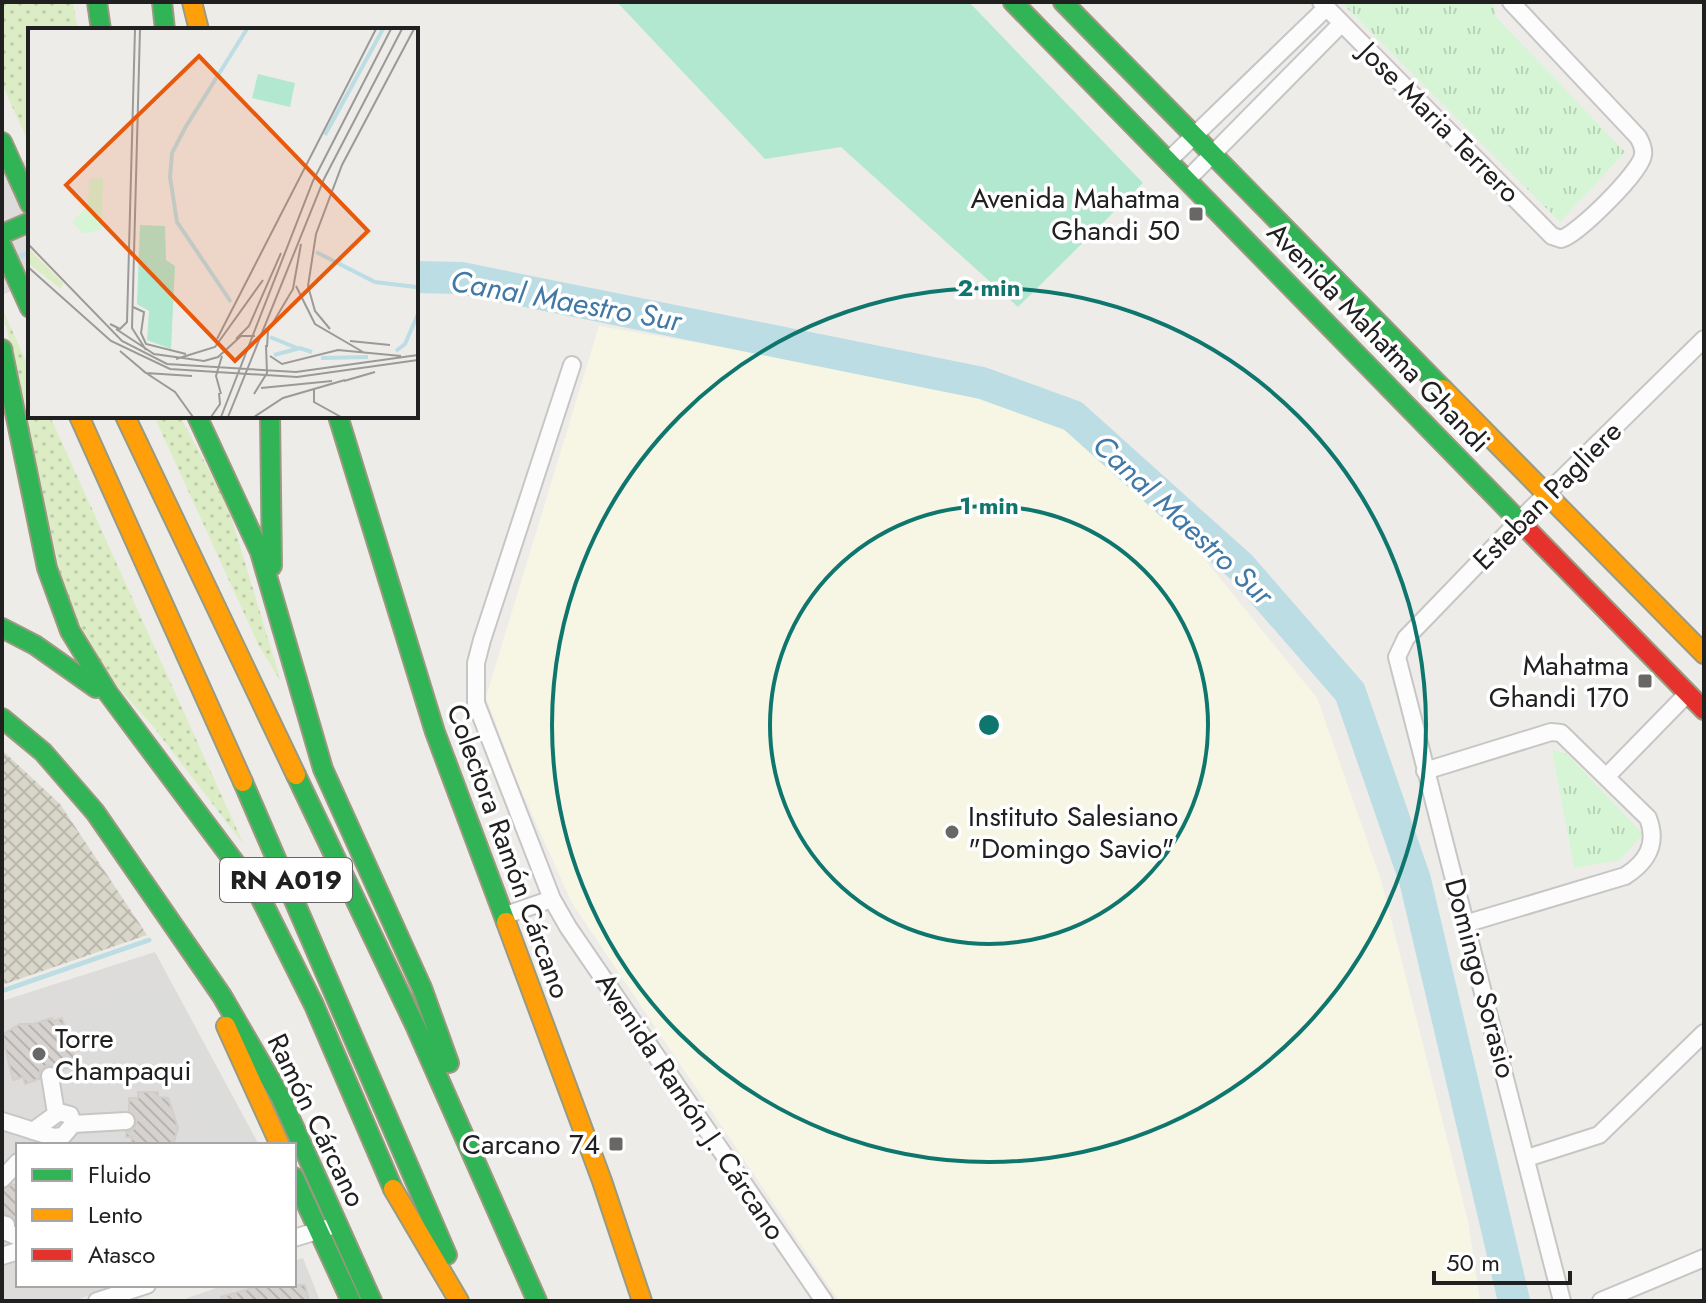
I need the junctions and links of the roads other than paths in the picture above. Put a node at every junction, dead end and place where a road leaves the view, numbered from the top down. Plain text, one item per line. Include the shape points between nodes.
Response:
1 (162, 2) edge
2 (192, 2) edge
3 (1013, 2) edge
4 (1063, 2) edge
5 (1511, 2) edge
6 (1323, 5) edge
7 (1342, 23) junction
8 (165, 28) edge
9 (198, 28) edge
10 (1195, 137) junction
11 (2, 142) edge
12 (1211, 155) junction
13 (1168, 161) junction
14 (1187, 180) junction
15 (28, 200) edge
16 (28, 223) edge
17 (2, 234) edge
18 (2, 246) edge
19 (28, 304) edge
20 (1704, 339) edge
21 (2, 349) edge
22 (572, 365) dead end
23 (80, 418) edge
24 (126, 418) edge
25 (198, 418) edge
26 (270, 418) edge
27 (339, 418) edge
28 (1546, 496) junction
29 (1519, 521) junction
30 (275, 596) junction
31 (2, 628) edge
32 (1704, 654) edge
33 (1397, 657) joint
34 (1687, 694) junction
35 (1704, 710) edge
36 (124, 714) junction
37 (2, 718) edge
38 (1425, 771) junction
39 (1607, 776) junction
40 (552, 899) junction
41 (503, 916) junction
42 (1468, 923) junction
43 (202, 969) junction
44 (1704, 1033) edge
45 (50, 1076) dead end
46 (56, 1113) junction
47 (2, 1121) edge
48 (126, 1121) dead end
49 (73, 1124) junction
50 (37, 1137) edge
51 (279, 1143) edge
52 (294, 1143) edge
53 (296, 1147) edge
54 (1527, 1158) junction
55 (16, 1164) edge
56 (484, 1176) junction
57 (2, 1179) edge
58 (296, 1180) edge
59 (2, 1224) edge
60 (327, 1227) junction
61 (16, 1236) edge
62 (296, 1237) edge
63 (1704, 1258) edge
64 (141, 1287) edge
65 (97, 1301) edge
66 (351, 1301) edge
67 (372, 1301) edge
68 (459, 1301) edge
69 (466, 1301) edge
70 (537, 1301) edge
71 (642, 1301) edge
72 (824, 1301) edge
73 (1562, 1301) edge
74 (1601, 1301) edge

1 - 8 main road
2 - 9 main road
3 - 13 main road, Avenida Mahatma Ghandi
4 - 10 main road, Avenida Mahatma Ghandi
5 - 7 street, Jose Maria Terrero via 1638,137 1643,155 1635,171 1596,211 1561,239 1552,236
6 - 7 street, Jose Maria Terrero
6 - 10 street
7 - 12 street
10 - 12 main road, Avenida Mahatma Ghandi
10 - 13 street
11 - 15 main road
12 - 14 street
12 - 28 main road, Avenida Mahatma Ghandi
13 - 14 main road, Avenida Mahatma Ghandi
14 - 29 main road, Avenida Mahatma Ghandi
16 - 17 main road
18 - 19 main road
20 - 28 street, Esteban Pagliere
21 - 36 main road via 54,591 75,642
22 - 40 street, Avenida Ramón J. Cárcano via 482,640 475,682 484,729
23 - 69 main road, RN A019 via 263,826
24 - 56 main road, RN A019
25 - 30 main road via 224,467
26 - 30 main road
27 - 41 main road, Colectora Ramón Cárcano via 405,643
28 - 29 street, Esteban Pagliere
28 - 32 main road, Avenida Mahatma Ghandi
29 - 33 street, Esteban Pagliere via 1406,638
29 - 34 main road, Avenida Mahatma Ghandi
30 - 56 main road via 318,757 434,1013
31 - 36 main road via 53,657
33 - 38 street, Domingo Sorasio
34 - 35 main road, Avenida Mahatma Ghandi
34 - 39 street
36 - 68 main road via 267,908 400,1206
37 - 43 main road, Ramón Cárcano via 81,793
38 - 39 street via 1551,732 1569,737
38 - 42 street, Domingo Sorasio
39 - 42 street via 1648,818 1653,843 1645,859 1625,876
40 - 41 street
40 - 72 street, Avenida Ramón J. Cárcano
41 - 71 main road, Colectora Ramón Cárcano
42 - 54 street, Domingo Sorasio
43 - 51 main road, Ramón Cárcano
43 - 52 main road, Ramón Cárcano via 267,1073
44 - 54 street via 1599,1135
45 - 46 street
46 - 49 street via 68,1113
46 - 50 street
47 - 50 street
48 - 49 street
49 - 50 street via 63,1136
53 - 60 main road, Ramón Cárcano
54 - 73 street, Domingo Sorasio
55 - 57 street
56 - 70 main road, RN A019
58 - 60 main road, Ramón Cárcano
59 - 61 street
60 - 62 street
60 - 66 main road, Ramón Cárcano
60 - 67 main road, Ramón Cárcano
63 - 74 street
64 - 65 street

